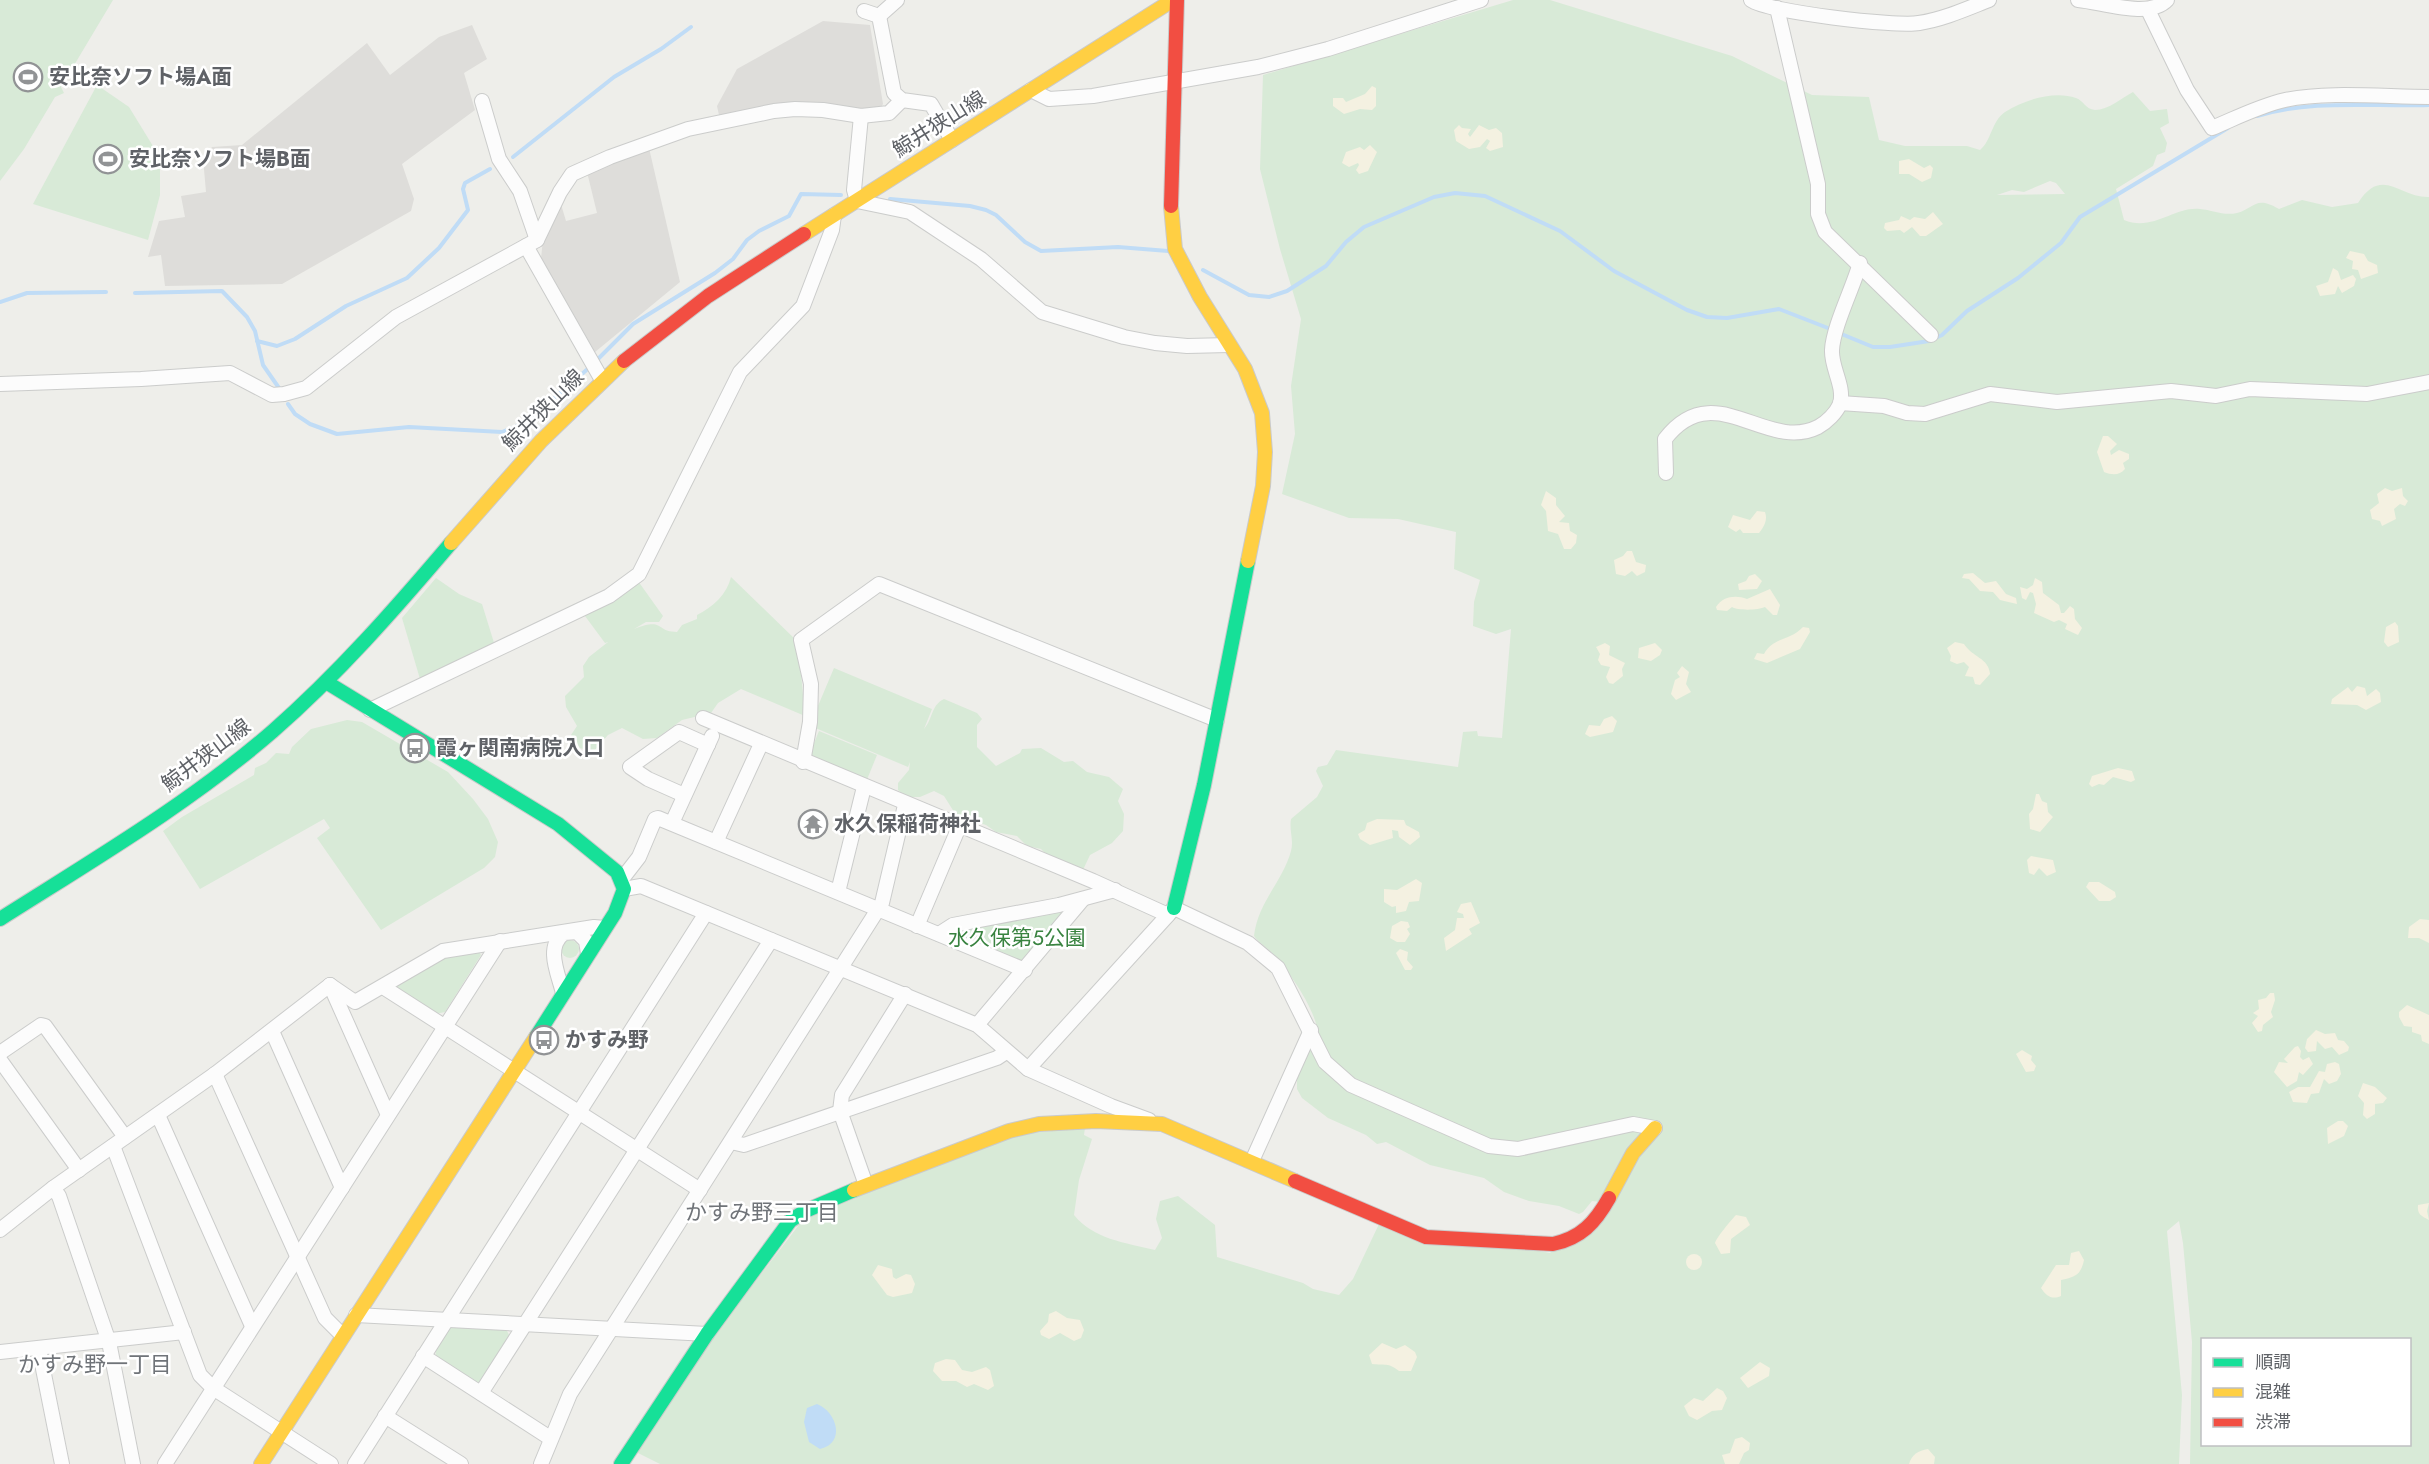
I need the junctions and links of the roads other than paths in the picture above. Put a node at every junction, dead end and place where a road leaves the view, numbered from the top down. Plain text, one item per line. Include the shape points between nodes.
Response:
1 (897, 0) edge
2 (1175, 0) edge
3 (1481, 0) edge
4 (1751, 0) edge
5 (1989, 0) edge
6 (2078, 0) edge
7 (2167, 0) edge
8 (1777, 8) junction
9 (2148, 10) junction
10 (864, 11) dead end
11 (879, 16) junction
12 (1174, 82) junction
13 (1031, 90) junction
14 (2429, 97) edge
15 (902, 100) junction
16 (482, 101) dead end
17 (861, 116) junction
18 (952, 140) junction
19 (857, 201) junction
20 (834, 215) junction
21 (532, 243) junction
22 (1860, 263) junction
23 (1931, 334) dead end
24 (1229, 345) junction
25 (600, 377) junction
26 (2429, 382) edge
27 (0, 384) edge
28 (1840, 403) junction
29 (1666, 473) dead end
30 (326, 682) junction
31 (370, 710) junction
32 (703, 718) dead end
33 (1217, 720) junction
34 (717, 726) junction
35 (761, 744) junction
36 (708, 745) junction
37 (803, 762) junction
38 (864, 787) junction
39 (684, 795) junction
40 (905, 805) junction
41 (672, 823) junction
42 (959, 826) junction
43 (716, 842) junction
44 (623, 884) junction
45 (1115, 890) junction
46 (838, 892) junction
47 (1083, 899) junction
48 (878, 910) junction
49 (1171, 911) junction
50 (706, 913) junction
51 (0, 919) edge
52 (917, 926) junction
53 (605, 928) junction
54 (569, 931) junction
55 (549, 934) junction
56 (939, 934) junction
57 (771, 940) junction
58 (500, 941) junction
59 (553, 953) junction
60 (588, 954) junction
61 (842, 967) junction
62 (1025, 970) junction
63 (330, 985) junction
64 (383, 987) junction
65 (563, 993) junction
66 (905, 994) junction
67 (977, 1025) junction
68 (445, 1028) junction
69 (1311, 1030) junction
70 (272, 1031) junction
71 (1, 1050) edge
72 (1006, 1052) junction
73 (1028, 1069) junction
74 (513, 1070) junction
75 (215, 1074) junction
76 (840, 1111) junction
77 (579, 1112) junction
78 (158, 1115) junction
79 (388, 1115) junction
80 (1162, 1124) junction
81 (119, 1142) junction
82 (731, 1142) junction
83 (637, 1149) junction
84 (1252, 1161) junction
85 (79, 1170) junction
86 (866, 1185) junction
87 (53, 1188) junction
88 (342, 1188) junction
89 (700, 1190) junction
90 (0, 1230) edge
91 (298, 1258) junction
92 (356, 1315) junction
93 (446, 1320) junction
94 (526, 1325) junction
95 (252, 1326) junction
96 (612, 1328) junction
97 (184, 1332) junction
98 (707, 1334) junction
99 (343, 1336) junction
100 (109, 1342) junction
101 (39, 1349) junction
102 (0, 1352) edge
103 (423, 1356) junction
104 (213, 1388) junction
105 (481, 1394) junction
106 (385, 1416) junction
107 (281, 1433) junction
108 (550, 1438) junction
109 (62, 1464) edge
110 (133, 1464) edge
111 (165, 1464) edge
112 (261, 1464) edge
113 (331, 1464) edge
114 (355, 1464) edge
115 (461, 1464) edge
116 (541, 1464) edge
117 (621, 1464) edge

1 - 11 street
2 - 12 street
2 - 13 street, 鯨井狭山線
3 - 12 street via 1328,49
4 - 8 street
5 - 8 street via 1917,24
6 - 9 street
7 - 9 street
8 - 22 street via 1818,184 1818,214 1830,237
9 - 14 street via 2187,90 2212,128 2260,107 2289,100
10 - 11 street
11 - 15 street via 890,80 894,93
12 - 13 street via 1049,99
12 - 24 street via 1169,191 1175,249
13 - 18 street, 鯨井狭山線
15 - 17 street via 889,113
15 - 18 street via 931,104
16 - 21 street via 499,159 520,191
17 - 19 street via 854,190
17 - 21 street via 823,110 774,111 688,129 620,153 572,174
18 - 19 street, 鯨井狭山線
19 - 20 street, 鯨井狭山線
19 - 24 street via 910,212 981,259 1042,312 1124,338 1187,346
20 - 25 street, 鯨井狭山線 via 710,295
20 - 31 street via 803,306 740,372 639,574 609,596
21 - 25 street
21 - 27 street via 396,317 306,388 284,394 272,395 230,373
22 - 23 street
22 - 28 street via 1832,351 1840,383
24 - 33 street via 1245,369 1262,413 1265,452 1263,486
25 - 30 street, 鯨井狭山線
26 - 28 street via 2367,394 2250,389 2216,396 2170,391 2057,402 1990,394 1925,414
28 - 29 street via 1832,417 1804,432 1782,430 1724,413 1696,416 1680,424 1665,439
30 - 31 street
30 - 51 street, 鯨井狭山線 via 204,785
31 - 44 street via 558,824 599,856
32 - 34 street
33 - 37 street via 879,584 801,640 811,684
33 - 49 street
34 - 35 street
34 - 36 street
35 - 37 street
35 - 43 street
36 - 39 street
36 - 39 street via 679,732 630,767
37 - 38 street
38 - 40 street
38 - 46 street
39 - 41 street
40 - 42 street
40 - 48 street
41 - 43 street
41 - 44 street via 655,819
42 - 45 street
42 - 52 street
43 - 46 street
44 - 50 street via 640,886
44 - 53 street via 620,904
45 - 47 street
45 - 49 street
46 - 48 street
47 - 56 street via 953,925
47 - 62 street
48 - 52 street
48 - 61 street
49 - 69 street via 1248,943 1278,968
49 - 73 street
50 - 57 street
50 - 77 street
52 - 56 street
53 - 54 street
53 - 60 street
54 - 55 street
54 - 59 street via 558,939
54 - 60 street via 582,936
55 - 58 street
55 - 59 street
56 - 62 street
57 - 61 street
57 - 83 street
58 - 64 street via 443,951
58 - 68 street
59 - 65 street
60 - 65 street
61 - 66 street
61 - 82 street
62 - 67 street
63 - 64 street via 355,1002
63 - 70 street
63 - 79 street
64 - 68 street
65 - 74 street
66 - 67 street
66 - 76 street via 842,1095
67 - 72 street
68 - 74 street
68 - 79 street
69 - 84 street
69 - 84 street via 1325,1062 1351,1085 1489,1146 1518,1149 1634,1124 1655,1128 1633,1153 1588,1230 1571,1241 1553,1244 1426,1238
70 - 75 street
70 - 88 street
71 - 81 street via 45,1026
71 - 85 street
72 - 73 street
72 - 76 street
73 - 80 street
74 - 77 street
74 - 92 street
75 - 78 street
75 - 91 street
76 - 82 street via 744,1145
76 - 86 street
77 - 83 street
77 - 93 street
78 - 81 street
78 - 95 street
79 - 88 street
80 - 84 street
80 - 86 street via 1039,1124 1009,1131
81 - 85 street
81 - 97 street
82 - 89 street
83 - 89 street
83 - 94 street
85 - 87 street
86 - 98 street via 790,1221
87 - 90 street
87 - 100 street
88 - 91 street
89 - 96 street
91 - 95 street
91 - 99 street via 325,1318
92 - 93 street
92 - 99 street
93 - 94 street
93 - 103 street
94 - 96 street
94 - 105 street
95 - 104 street
96 - 98 street
96 - 108 street via 566,1401
97 - 100 street
97 - 104 street via 200,1376
98 - 117 street
99 - 107 street
100 - 101 street
100 - 110 street
101 - 102 street
101 - 109 street
103 - 105 street
103 - 106 street
104 - 107 street
104 - 111 street
105 - 108 street
106 - 114 street
106 - 115 street
107 - 112 street
107 - 113 street
108 - 116 street

